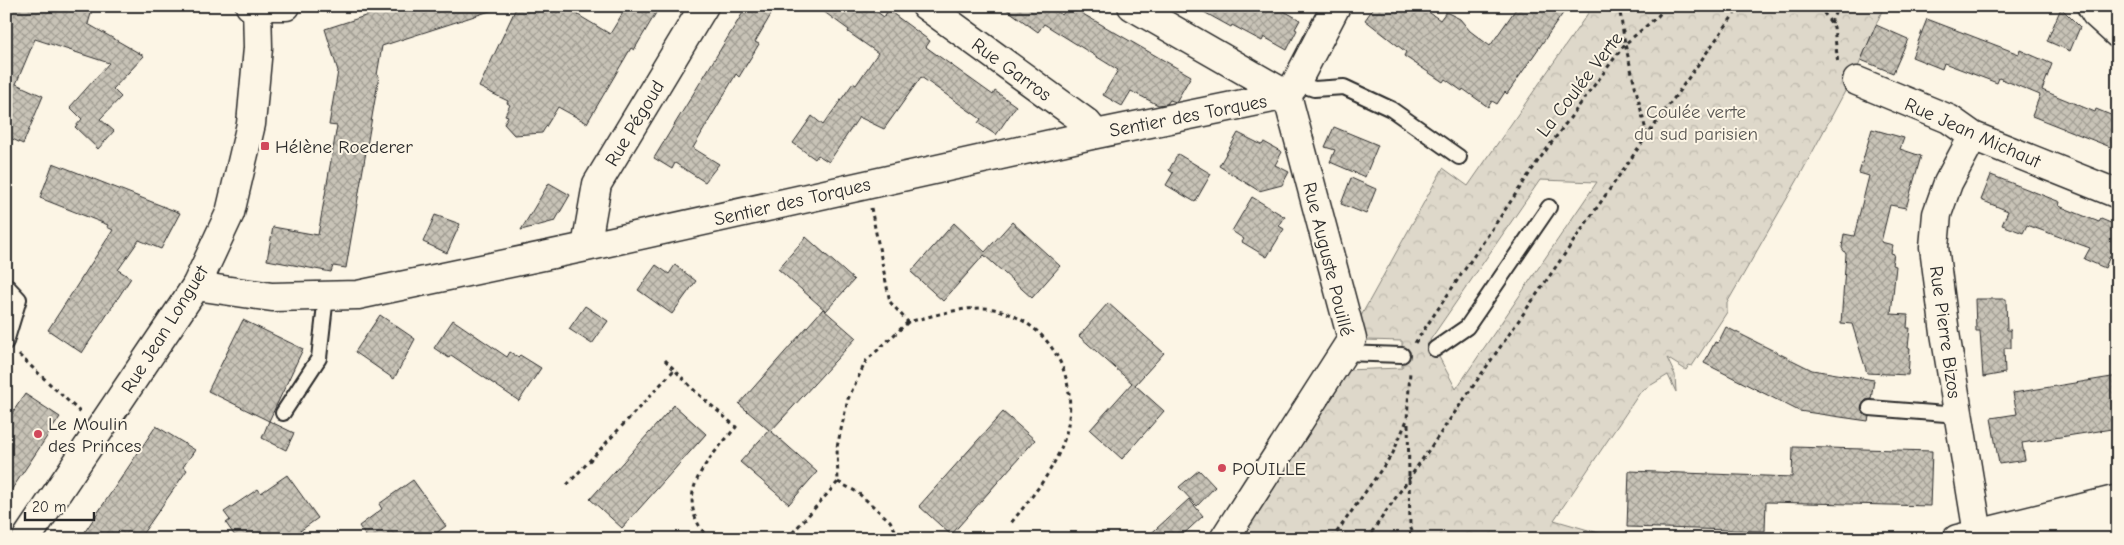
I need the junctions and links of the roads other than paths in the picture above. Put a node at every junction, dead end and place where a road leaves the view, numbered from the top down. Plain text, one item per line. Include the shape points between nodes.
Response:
1 (286, 6) edge
2 (704, 6) edge
3 (926, 6) edge
4 (1132, 6) edge
5 (1336, 6) edge
6 (2091, 6) edge
7 (255, 7) edge
8 (2118, 34) edge
9 (1857, 81) road end
10 (1292, 89) junction
11 (1096, 134) junction
12 (1973, 136) junction
13 (1459, 157) dead end
14 (2118, 194) edge
15 (1549, 207) dead end
16 (586, 247) junction
17 (6, 285) edge
18 (196, 286) junction
19 (326, 296) junction
20 (10, 345) edge
21 (1435, 349) dead end
22 (1343, 353) junction
23 (1402, 355) dead end
24 (1870, 408) dead end
25 (283, 413) dead end
26 (1958, 415) junction
27 (2118, 499) edge
28 (2118, 522) edge
29 (1968, 536) edge
30 (26, 539) edge
31 (1224, 539) edge
32 (2044, 539) edge

1 - 7 street
2 - 16 street, Rue Pégoud via 597,184
3 - 11 street, Rue Garros via 1087,123
4 - 10 street
5 - 10 street
6 - 8 street
7 - 18 street, Rue Jean Longuet via 258,48 252,124 230,213
9 - 12 street, Rue Jean Michaut via 1949,119
10 - 11 street, Sentier des Torques
10 - 13 lane via 1344,88 1391,109
10 - 22 street, Rue Auguste Pouillé via 1352,340
11 - 16 street, Sentier des Torques
12 - 14 street, Rue Jean Michaut
12 - 26 street, Rue Pierre Bizos via 1948,183 1937,214 1934,247
15 - 21 lane via 1467,327
16 - 19 street, Sentier des Torques via 358,295
17 - 20 lane via 18,299
18 - 19 street, Sentier des Torques via 272,297
18 - 30 street, Rue Jean Longuet
19 - 25 lane via 319,358
22 - 23 lane
22 - 31 street, Rue Auguste Pouillé
24 - 26 lane
26 - 29 street, Rue Pierre Bizos
27 - 29 street
28 - 32 street

